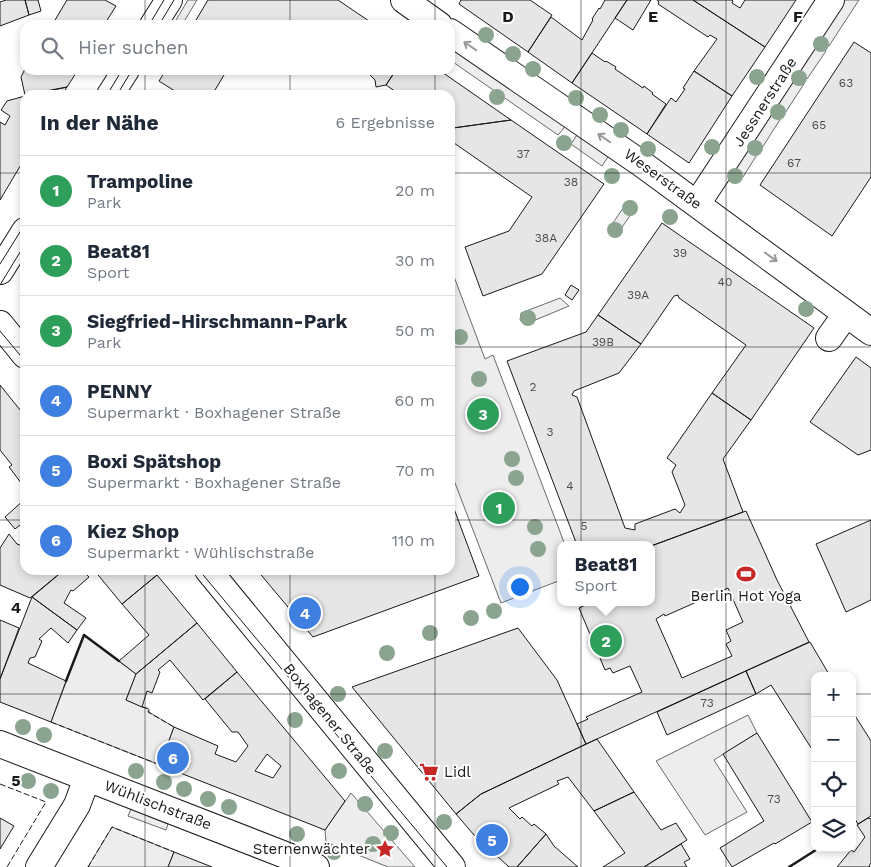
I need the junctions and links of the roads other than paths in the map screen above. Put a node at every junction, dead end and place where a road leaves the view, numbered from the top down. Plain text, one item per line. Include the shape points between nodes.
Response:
1 (169, 0) edge
2 (831, 0) edge
3 (408, 1) edge
4 (156, 20) edge
5 (433, 20) edge
6 (455, 35) edge
7 (123, 75) edge
8 (113, 90) edge
9 (697, 204) junction
10 (20, 239) edge
11 (0, 271) edge
12 (846, 314) junction
13 (0, 324) edge
14 (871, 332) edge
15 (829, 338) dead end
16 (20, 349) edge
17 (212, 575) edge
18 (0, 744) edge
19 (87, 778) junction
20 (39, 867) edge
21 (316, 867) edge
22 (452, 867) edge

1 - 4 street
2 - 9 street, Jessnerstraße
3 - 5 street
9 -> 6 street, Weserstraße
7 - 8 street
9 -> 12 street, Weserstraße
10 - 11 street
12 - 14 street, Weserstraße
12 - 15 street
13 - 16 street
17 - 22 street, Boxhagener Straße
18 - 19 street, Wühlischstraße
19 - 20 street via 77,805
19 - 21 street, Wühlischstraße

